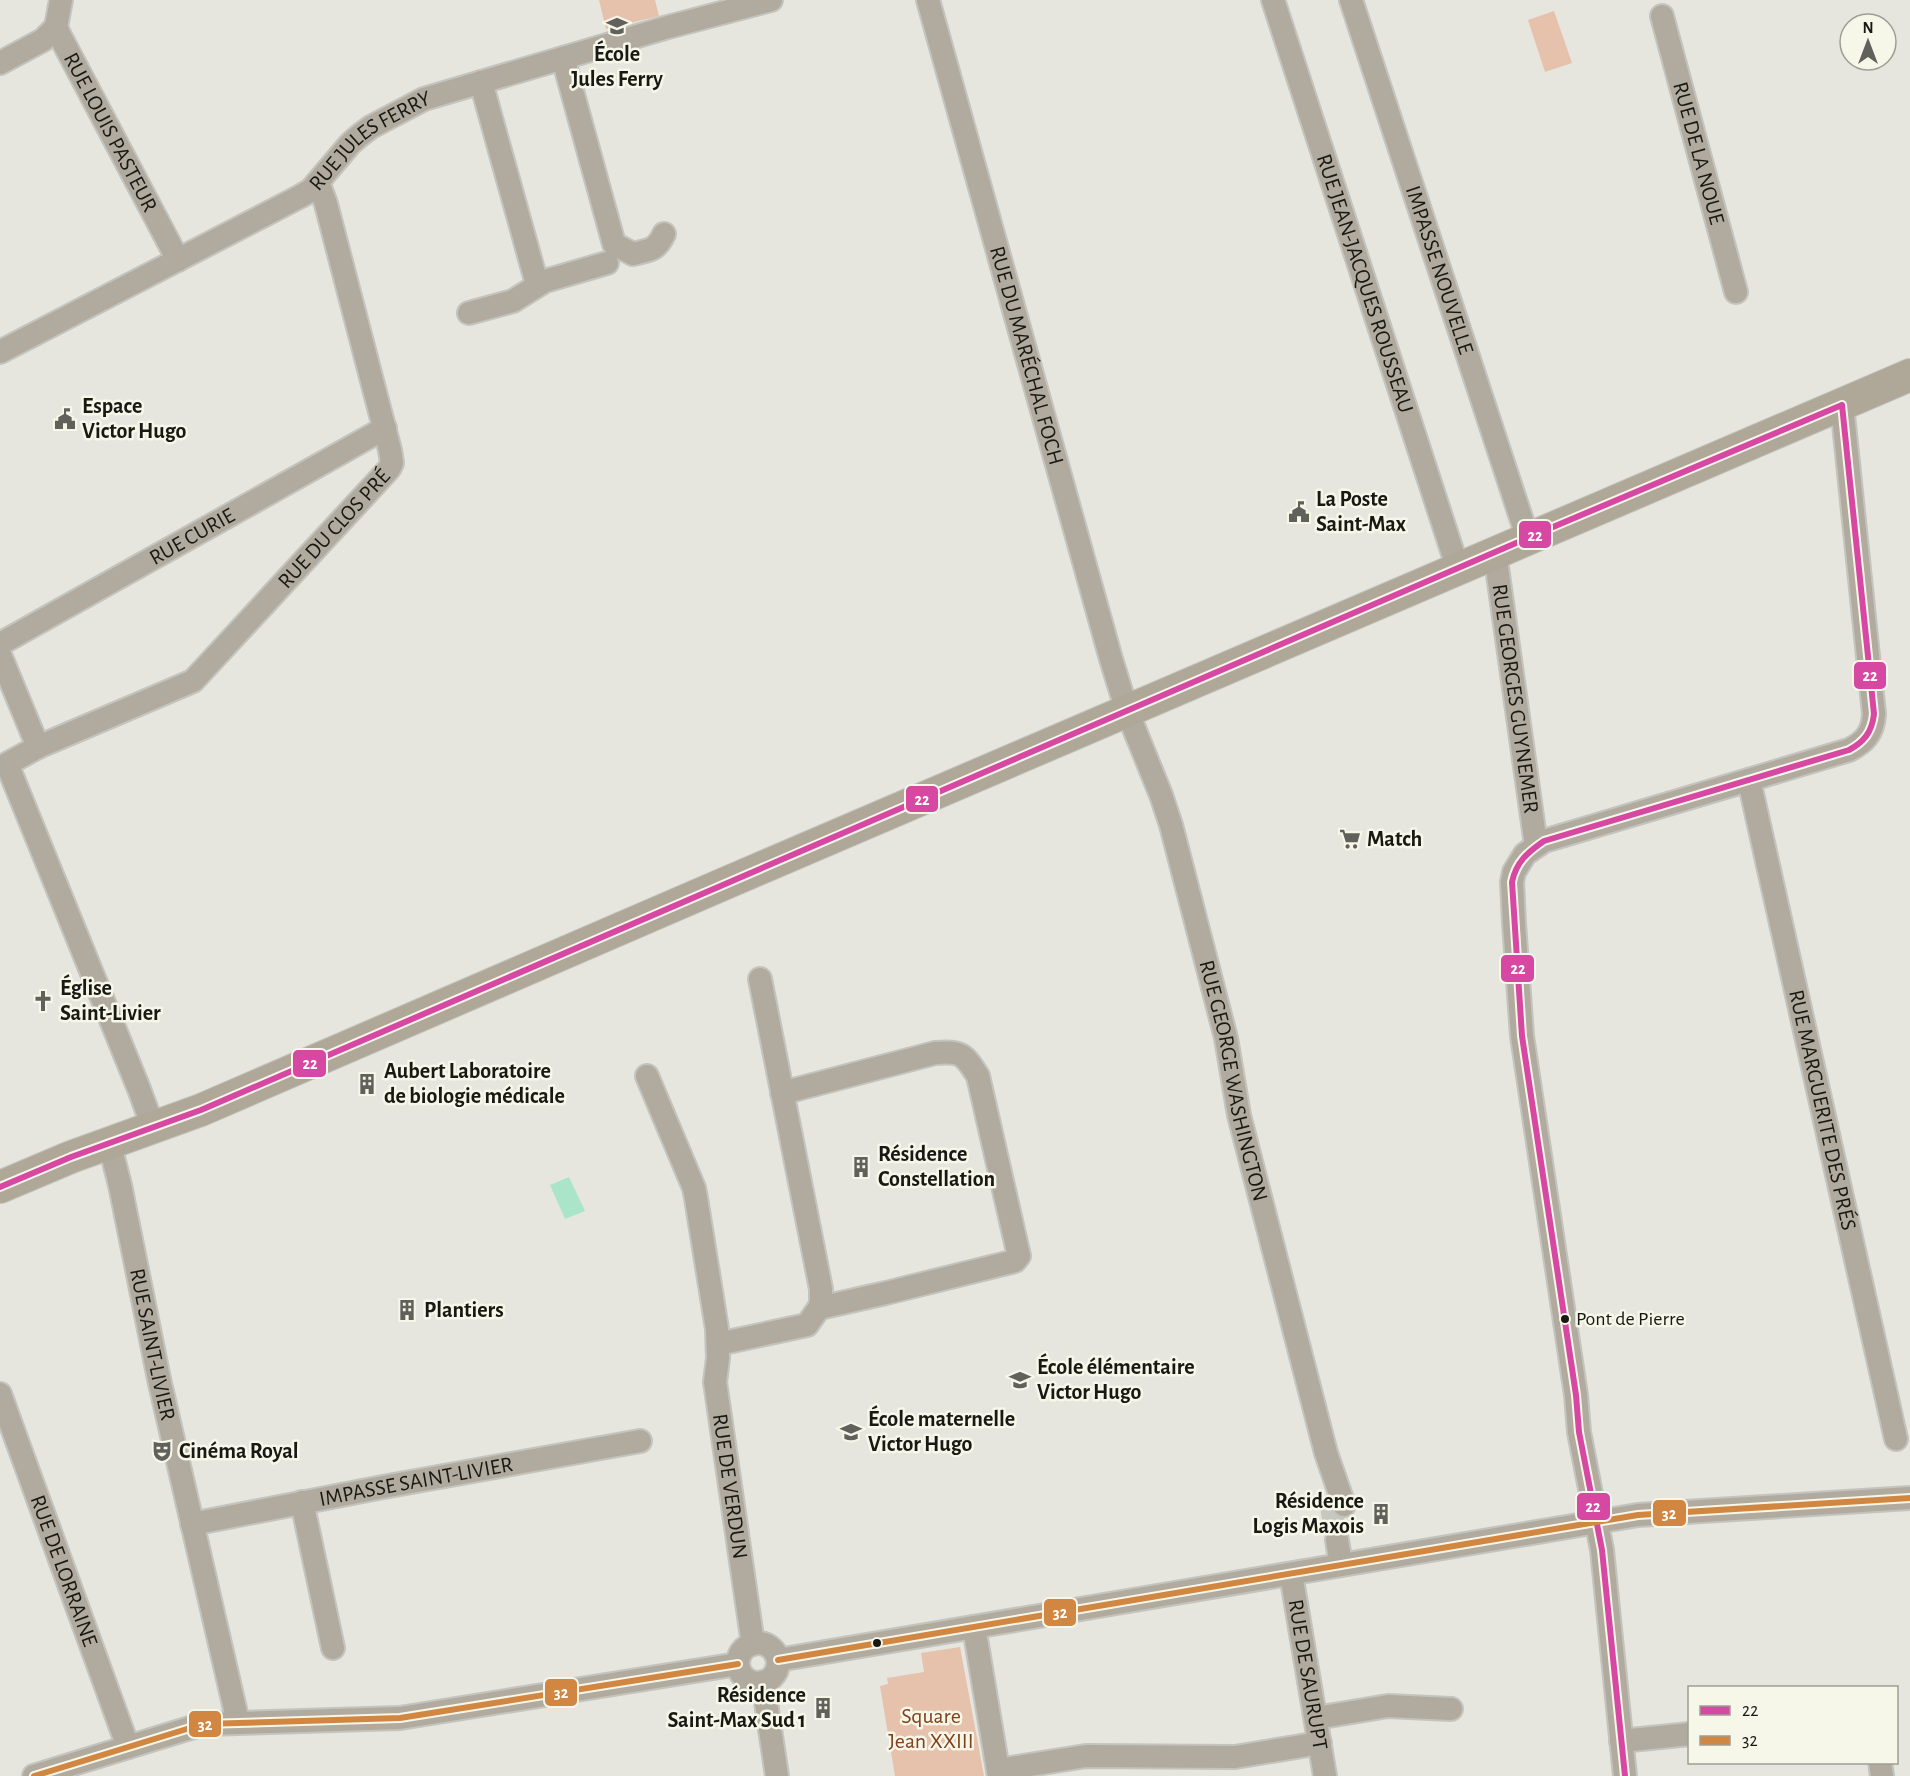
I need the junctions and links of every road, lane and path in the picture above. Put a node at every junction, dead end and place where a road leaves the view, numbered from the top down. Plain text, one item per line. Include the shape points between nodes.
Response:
1 (61, 0) edge
2 (771, 0) edge
3 (928, 0) edge
4 (1273, 0) edge
5 (1351, 0) edge
6 (1662, 16) dead end
7 (56, 27) junction
8 (563, 58) junction
9 (0, 63) edge
10 (481, 82) junction
11 (318, 182) junction
12 (664, 234) dead end
13 (178, 260) junction
14 (607, 263) dead end
15 (537, 284) junction
16 (1736, 292) dead end
17 (469, 313) dead end
18 (0, 352) edge
19 (1910, 375) edge
20 (1842, 405) junction
21 (385, 428) junction
22 (1528, 539) junction
23 (1495, 553) junction
24 (1458, 569) junction
25 (0, 644) edge
26 (0, 655) edge
27 (1127, 711) junction
28 (38, 747) junction
29 (1749, 780) junction
30 (1536, 845) junction
31 (760, 979) dead end
32 (647, 1076) dead end
33 (782, 1093) junction
34 (153, 1128) junction
35 (109, 1142) junction
36 (0, 1187) edge
37 (819, 1308) junction
38 (717, 1336) junction
39 (0, 1394) edge
40 (1896, 1438) dead end
41 (639, 1441) dead end
42 (1910, 1498) edge
43 (302, 1502) junction
44 (1338, 1506) tunnel mouth
45 (1597, 1521) junction
46 (192, 1524) junction
47 (1343, 1539) tunnel mouth
48 (1348, 1564) junction
49 (1291, 1574) junction
50 (974, 1627) junction
51 (753, 1644) junction
52 (333, 1648) dead end
53 (778, 1659) junction
54 (738, 1664) junction
55 (763, 1682) junction
56 (1451, 1709) dead end
57 (1316, 1718) junction
58 (238, 1722) junction
59 (1688, 1734) edge
60 (1621, 1741) junction
61 (1320, 1743) junction
62 (128, 1746) junction
63 (999, 1773) edge
64 (34, 1776) edge
65 (777, 1776) edge
66 (1325, 1776) edge
67 (1625, 1776) edge

1 - 7 street, RUE LOUIS PASTEUR
2 - 8 street, RUE JULES FERRY
3 - 27 street, RUE DU MARÉCHAL FOCH
4 - 24 street, RUE JEAN-JACQUES ROUSSEAU
5 - 22 street, IMPASSE NOUVELLE
6 - 16 street, RUE DE LA NOUE
7 - 9 street via 43,40
7 - 13 street, RUE LOUIS PASTEUR
8 - 10 street, RUE JULES FERRY
8 - 12 street via 614,244 633,254 650,250
10 - 11 street, RUE JULES FERRY via 424,99 371,127 350,144
10 - 15 street
11 - 13 street, RUE JULES FERRY via 301,196
11 - 21 street, RUE DU CLOS PRÉ
13 - 18 street, RUE JULES FERRY
14 - 15 street
15 - 17 street via 513,301
19 - 20 street
20 - 22 street
20 - 29 street via 1873,726 1860,744 1849,750
21 - 25 street, RUE CURIE
21 - 28 street, RUE DU CLOS PRÉ via 390,469 193,681
22 - 23 street
23 - 24 street
23 - 30 street, RUE GEORGES GUYNEMER
24 - 27 street
26 - 28 street
27 - 34 street
27 - 44 street, RUE GEORGE WASHINGTON via 1161,795 1191,898 1226,1038 1239,1115
28 - 34 street, RUE DU CLOS PRÉ via 7,764
29 - 30 street
29 - 40 street, RUE MARGUERITE DES PRÉS
30 - 45 street via 1516,866 1512,882 1522,1036 1580,1432
31 - 33 street
32 - 38 street, RUE DE VERDUN via 694,1188
33 - 37 street via 820,1289
33 - 37 street via 935,1053 952,1052 966,1058 978,1076 1019,1256 1014,1261
34 - 35 street
35 - 36 street
35 - 46 street, RUE SAINT-LIVIER
37 - 38 street via 807,1326
38 - 51 street, RUE DE VERDUN via 715,1382
39 - 62 street, RUE DE LORRAINE
41 - 43 street, IMPASSE SAINT-LIVIER
42 - 45 street
43 - 46 street, IMPASSE SAINT-LIVIER
43 - 52 street
45 - 48 street
45 - 60 street
46 - 58 street, RUE SAINT-LIVIER
47 - 48 street
48 - 49 street
49 - 50 street
49 - 57 street, RUE DE SAURUPT
50 - 53 street
50 - 63 street
51 - 53 street via 766,1644
51 - 54 street via 742,1651
53 - 55 street via 773,1676
54 - 55 street via 746,1678
54 - 58 street via 418,1716
55 - 65 street
56 - 57 street via 1388,1706
57 - 61 street, RUE DE SAURUPT
58 - 62 street via 203,1724
59 - 60 street
60 - 67 street
61 - 63 street via 1235,1757 1086,1756
61 - 66 street, RUE DE SAURUPT
62 - 64 street

